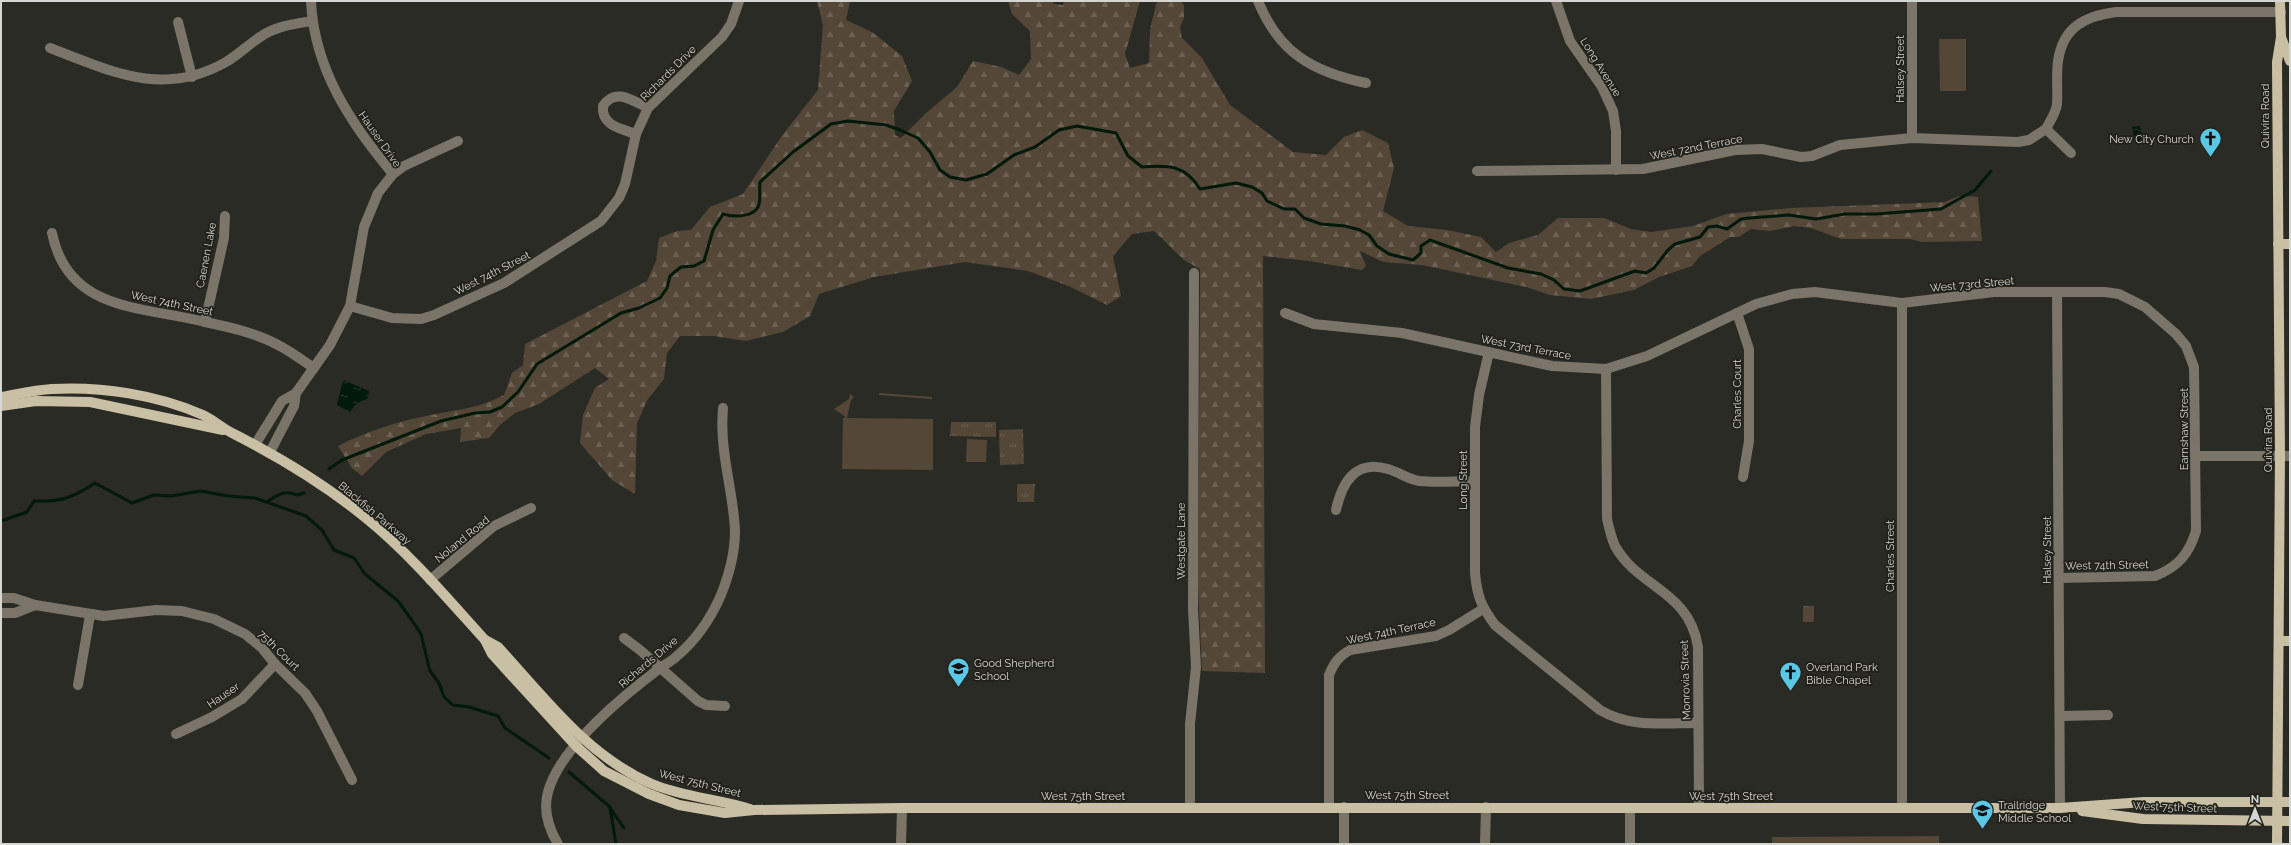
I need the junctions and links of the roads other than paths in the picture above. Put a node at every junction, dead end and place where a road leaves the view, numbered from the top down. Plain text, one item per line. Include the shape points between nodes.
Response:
1 (311, 1) edge
2 (739, 1) edge
3 (1258, 1) edge
4 (1556, 1) edge
5 (1912, 1) edge
6 (2280, 1) edge
7 (2281, 12) junction
8 (312, 21) junction
9 (178, 22) dead end
10 (2281, 37) junction
11 (50, 48) dead end
12 (2290, 61) edge
13 (192, 77) junction
14 (1366, 83) dead end
15 (648, 108) junction
16 (2046, 129) junction
17 (636, 134) junction
18 (1912, 138) junction
19 (458, 141) dead end
20 (2071, 153) dead end
21 (1616, 170) junction
22 (1477, 171) dead end
23 (393, 174) junction
24 (225, 216) dead end
25 (590, 228) joint
26 (52, 233) dead end
27 (2278, 244) junction
28 (2290, 244) edge
29 (1194, 273) dead end
30 (2057, 292) junction
31 (1847, 296) joint
32 (1902, 303) junction
33 (350, 306) junction
34 (2145, 307) joint
35 (1286, 313) dead end
36 (1737, 313) junction
37 (205, 322) junction
38 (1489, 352) junction
39 (314, 368) junction
40 (1606, 369) junction
41 (296, 393) junction
42 (1, 397) edge
43 (1, 406) edge
44 (723, 408) dead end
45 (228, 431) junction
46 (255, 445) junction
47 (270, 452) junction
48 (2197, 456) junction
49 (2285, 456) edge
50 (1743, 477) dead end
51 (1475, 481) junction
52 (532, 508) dead end
53 (1336, 510) dead end
54 (2178, 564) joint
55 (2059, 578) junction
56 (430, 580) junction
57 (1, 598) edge
58 (35, 605) junction
59 (1482, 609) junction
60 (1, 613) edge
61 (90, 615) junction
62 (624, 638) dead end
63 (2278, 641) junction
64 (2290, 641) edge
65 (275, 664) junction
66 (660, 668) junction
67 (78, 685) dead end
68 (725, 706) dead end
69 (2108, 715) dead end
70 (2060, 716) junction
71 (1698, 723) junction
72 (176, 734) dead end
73 (579, 742) junction
74 (352, 780) dead end
75 (2277, 802) junction
76 (2290, 802) edge
77 (1329, 807) junction
78 (1344, 807) junction
79 (1486, 807) junction
80 (902, 808) junction
81 (1190, 808) junction
82 (1630, 808) junction
83 (1699, 808) junction
84 (1902, 808) junction
85 (2060, 808) junction
86 (2277, 821) junction
87 (2290, 821) edge
88 (558, 844) edge
89 (901, 844) edge
90 (1344, 844) edge
91 (1486, 844) edge
92 (1630, 844) edge
93 (2277, 844) edge

1 - 8 street, Hauser Drive
2 - 15 street, Richards Drive via 722,37
3 - 14 street via 1266,21 1286,47 1311,66
4 - 21 street, Long Avenue via 1570,41 1602,87 1613,111 1616,130
5 - 18 street, Halsey Street
6 - 7 main road, Quivira Road
7 - 10 main road, Quivira Road
7 - 16 street via 2116,12 2097,14 2084,20 2067,35 2058,60 2057,105
8 - 13 street via 268,32 226,62
8 - 23 street, Hauser Drive via 324,68 345,109 360,133
9 - 13 street
10 - 12 main road, Quivira Road
10 - 27 main road, Quivira Road via 2277,62
11 - 13 street via 136,78 168,80
15 - 17 street, Richards Drive
15 - 17 street via 621,95 610,98 604,106 604,117 609,124
16 - 18 street, West 72nd Terrace via 2029,140 2018,142
16 - 20 street
17 - 25 street, Richards Drive via 629,171 619,198 608,214
18 - 21 street, West 72nd Terrace via 1840,145 1812,156 1801,157 1762,149 1736,150 1643,170
19 - 23 street via 422,157
21 - 22 street, West 72nd Terrace
23 - 33 street, Hauser Drive via 378,193 368,215 352,281
24 - 37 street, Caenen Lake via 224,238
25 - 33 street, West 74th Street via 504,283 434,315 421,319 392,318
26 - 37 street, West 74th Street via 56,252 65,270 98,298
27 - 28 main road
27 - 49 main road, Quivira Road
29 - 81 street, Westgate Lane via 1193,609 1196,667 1190,724
30 - 32 street, West 73rd Street via 1994,292
30 - 34 street, West 73rd Street via 2119,294
30 - 55 street, Halsey Street
31 - 32 street, West 73rd Street
31 - 36 street, West 73rd Terrace via 1815,292 1792,294 1771,299
32 - 84 street, Charles Street
33 - 39 street, Hauser Drive via 330,345
34 - 48 street, Earnshaw Street via 2186,346 2194,367
35 - 38 street, West 73rd Terrace via 1314,324 1402,333
36 - 40 street, West 73rd Terrace via 1647,356
36 - 50 street, Charles Court via 1749,349 1749,441
37 - 39 street, West 74th Street via 278,345
38 - 40 street, West 73rd Terrace via 1552,366
38 - 51 street, Long Street via 1475,427
39 - 41 street, Hauser Drive
40 - 71 street, Monrovia Street via 1607,519 1610,534 1624,559 1673,599 1691,620 1698,647
41 - 46 street, Hauser Drive via 282,401
41 - 47 street, Hauser Drive via 294,406
42 - 45 main road, Blackfish Parkway via 52,389 118,393 182,408 204,416
43 - 45 main road, Blackfish Parkway via 36,401 90,402
44 - 66 street, Richards Drive via 724,450 735,531 728,577 699,632 677,657
45 - 46 main road, Blackfish Parkway
46 - 47 main road, Blackfish Parkway
47 - 56 main road, Blackfish Parkway via 323,485 367,519
48 - 49 street
48 - 54 street, Earnshaw Street via 2196,531 2192,546
49 - 63 main road, Quivira Road
51 - 53 street via 1420,481 1379,466 1364,468 1352,475 1344,484
51 - 59 street, Long Street via 1475,573
52 - 56 street, Noland Road via 494,526
54 - 55 street, West 74th Street via 2161,574 2145,577
55 - 70 street, Halsey Street
56 - 73 main road, Blackfish Parkway via 485,640 492,654
57 - 58 street, 75th Court via 14,598
58 - 60 street via 15,613
58 - 61 street, 75th Court
59 - 71 street via 1495,625 1600,710 1613,717 1641,723
59 - 77 street, West 74th Terrace via 1436,636 1350,650 1340,655 1329,675
61 - 65 street, 75th Court via 104,616 156,610 182,611 214,619 244,634 262,648
61 - 67 street
62 - 66 street
63 - 64 main road
63 - 75 main road, Quivira Road
65 - 72 street, Hauser via 242,699 212,718
65 - 74 street, 75th Court via 304,693 317,711
66 - 68 street via 698,701 706,705
66 - 73 street, Richards Drive via 595,724
69 - 70 street
70 - 85 street, Halsey Street
71 - 83 street, Monrovia Street
73 - 80 main road, West 75th Street via 604,771 618,780 664,800 699,809 725,813 754,810
73 - 88 street, Richards Drive via 553,778 548,793 548,821
75 - 76 main road, West 75th Street
75 - 85 main road, West 75th Street via 2144,802
75 - 86 main road, Quivira Road
77 - 78 main road, West 75th Street
77 - 81 main road, West 75th Street
78 - 79 main road, West 75th Street
78 - 90 street
79 - 82 main road, West 75th Street
79 - 91 street
80 - 81 main road, West 75th Street
80 - 89 street
82 - 83 main road, West 75th Street
82 - 92 street
83 - 84 main road, West 75th Street
84 - 85 main road, West 75th Street
85 - 86 main road, West 75th Street via 2143,819
86 - 87 main road, West 75th Street
86 - 93 main road, Quivira Road

